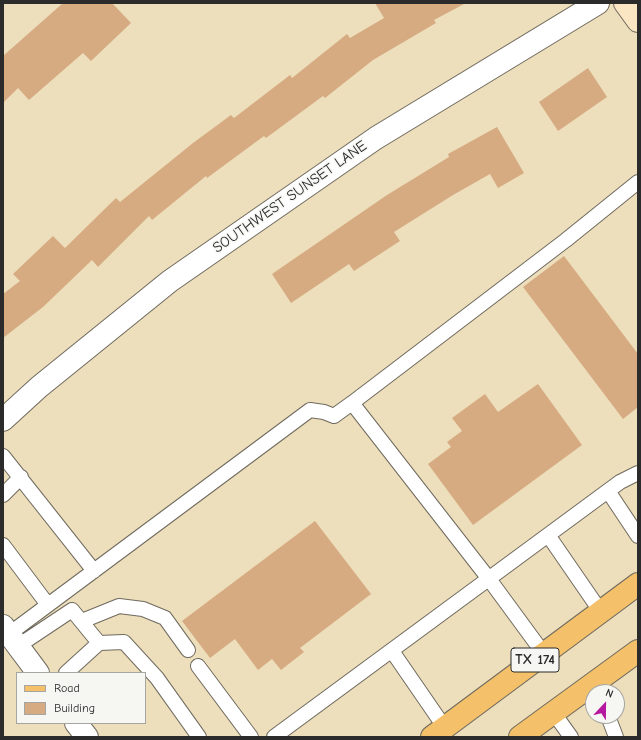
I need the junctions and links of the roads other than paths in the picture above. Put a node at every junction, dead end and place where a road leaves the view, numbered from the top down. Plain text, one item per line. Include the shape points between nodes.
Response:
1 (598, 3) edge
2 (625, 3) edge
3 (638, 21) edge
4 (638, 182) edge
5 (352, 404) junction
6 (3, 420) edge
7 (3, 456) edge
8 (638, 473) edge
9 (21, 477) junction
10 (608, 491) junction
11 (3, 495) edge
12 (548, 535) junction
13 (638, 536) edge
14 (3, 545) edge
15 (94, 571) junction
16 (489, 579) junction
17 (638, 584) edge
18 (48, 605) junction
19 (601, 612) junction
20 (82, 621) junction
21 (10, 636) edge
22 (100, 643) junction
23 (188, 650) dead end
24 (392, 651) junction
25 (638, 651) edge
26 (544, 654) junction
27 (198, 666) dead end
28 (37, 672) edge
29 (67, 672) edge
30 (600, 684) edge
31 (585, 694) edge
32 (553, 712) junction
33 (77, 724) edge
34 (611, 724) edge
35 (438, 732) edge
36 (86, 737) edge
37 (199, 737) edge
38 (251, 737) edge
39 (274, 737) edge
40 (520, 737) edge
41 (571, 737) edge
42 (616, 737) edge

1 - 6 street, SOUTHWEST SUNSET LANE via 376,138 170,281 39,387
2 - 3 street
4 - 5 lane
5 - 15 lane via 334,416 310,410
5 - 16 lane
7 - 9 lane
8 - 10 lane
9 - 11 lane
9 - 15 lane
10 - 12 lane
10 - 13 lane
12 - 16 lane
12 - 19 lane
14 - 18 lane
15 - 18 lane
16 - 24 lane
16 - 26 lane
17 - 19 main road, TX 174
18 - 21 lane
19 - 26 main road, TX 174
20 - 21 lane via 72,610
20 - 22 lane
20 - 23 lane via 119,606 143,609 165,618
21 - 28 street
22 - 29 lane
22 - 37 lane via 124,642 157,678
24 - 35 lane
24 - 39 lane
25 - 30 main road
26 - 35 main road, TX 174
27 - 38 lane
31 - 32 main road
32 - 40 main road
32 - 41 lane
33 - 36 street
34 - 42 lane

